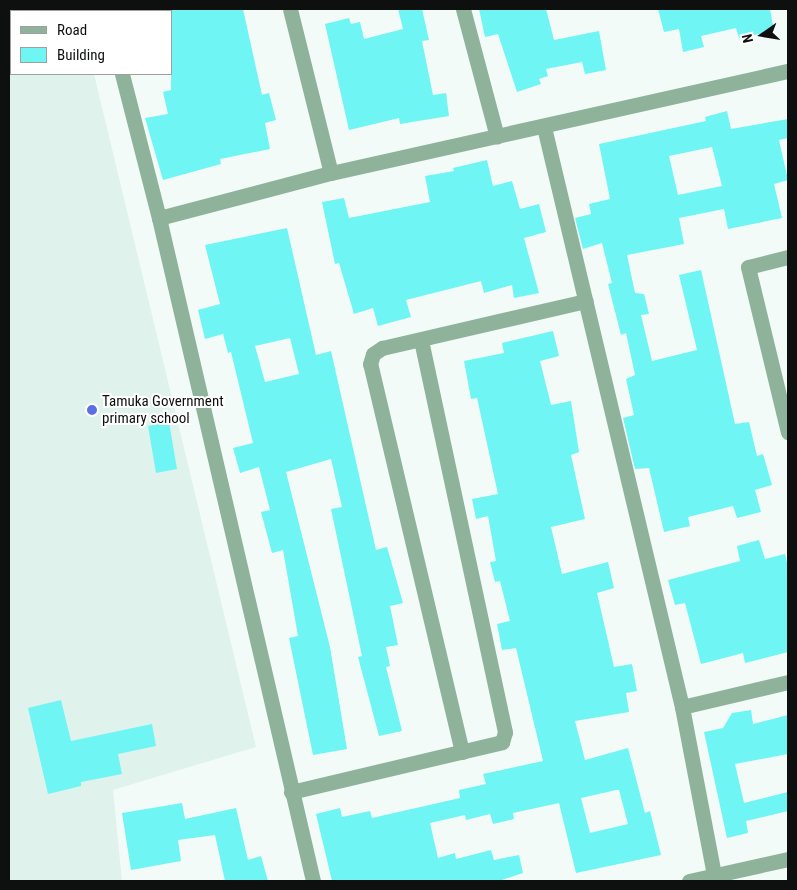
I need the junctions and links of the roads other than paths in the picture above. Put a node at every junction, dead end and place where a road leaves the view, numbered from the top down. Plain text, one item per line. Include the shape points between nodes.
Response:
1 (290, 9) edge
2 (464, 9) edge
3 (788, 72) edge
4 (122, 75) edge
5 (544, 127) junction
6 (496, 137) junction
7 (331, 173) junction
8 (159, 218) junction
9 (788, 257) edge
10 (586, 301) junction
11 (421, 340) junction
12 (788, 432) edge
13 (788, 682) edge
14 (682, 707) junction
15 (462, 752) junction
16 (291, 792) junction
17 (788, 859) edge
18 (714, 875) junction
19 (313, 881) edge
20 (689, 881) edge

1 - 7 street
2 - 6 street
3 - 5 street
4 - 8 street
5 - 6 street
5 - 10 street
6 - 7 street
7 - 8 street
8 - 16 street
9 - 12 street via 748,267
10 - 11 street
10 - 14 street
11 - 15 street via 505,732 502,742
11 - 15 street via 382,348 373,354 370,364
13 - 14 street
14 - 18 street
15 - 16 street
16 - 19 street
17 - 18 street
18 - 20 street

